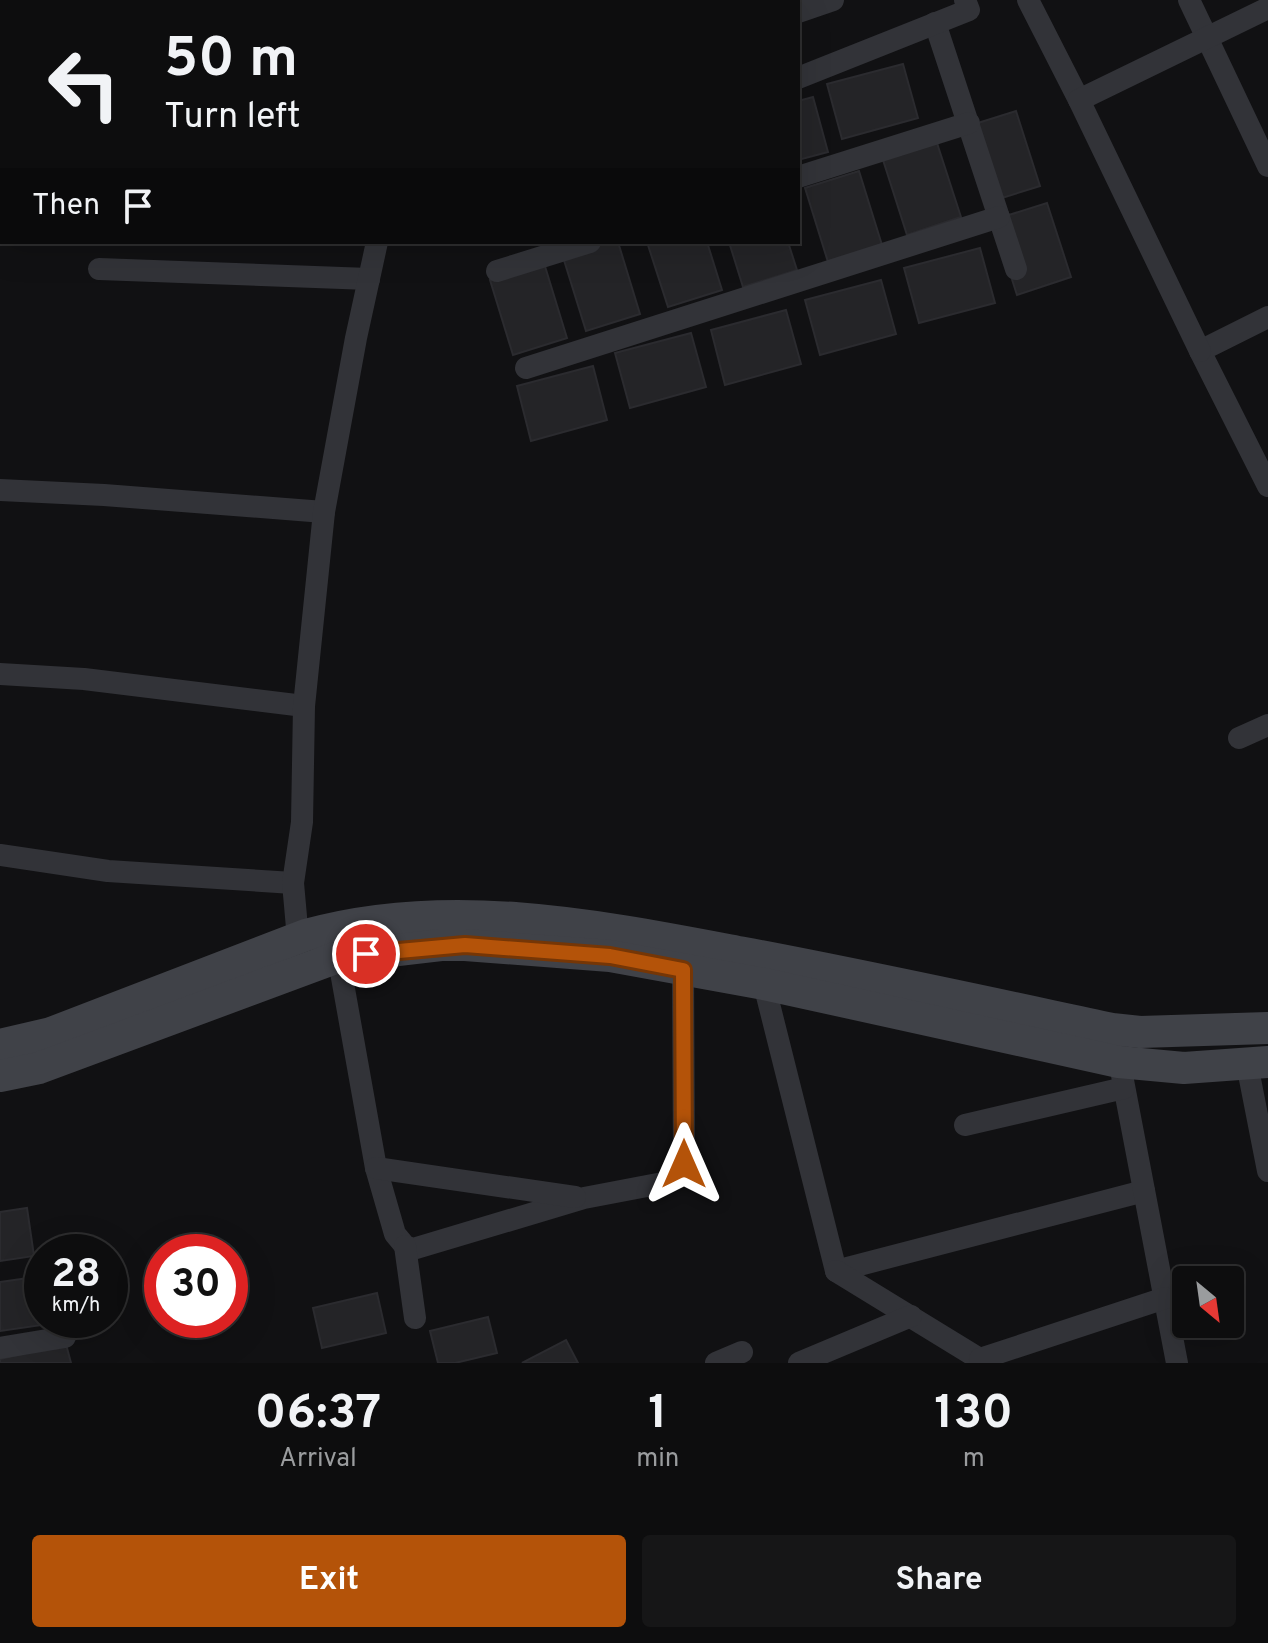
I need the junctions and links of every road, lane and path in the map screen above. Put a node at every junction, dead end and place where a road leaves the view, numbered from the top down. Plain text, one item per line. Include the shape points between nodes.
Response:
1 (833, 0) edge
2 (965, 0) edge
3 (1028, 0) edge
4 (1189, 0) edge
5 (1268, 8) edge
6 (800, 11) edge
7 (935, 23) junction
8 (1207, 38) junction
9 (800, 77) edge
10 (1079, 100) junction
11 (969, 123) junction
12 (1268, 166) edge
13 (800, 176) edge
14 (999, 217) junction
15 (377, 244) edge
16 (584, 244) edge
17 (99, 269) dead end
18 (1016, 269) dead end
19 (497, 271) dead end
20 (369, 279) junction
21 (1268, 317) edge
22 (1200, 351) junction
23 (526, 368) dead end
24 (1268, 486) edge
25 (0, 490) edge
26 (324, 512) junction
27 (0, 674) edge
28 (304, 706) junction
29 (1268, 725) edge
30 (1239, 738) dead end
31 (0, 855) edge
32 (293, 883) junction
33 (298, 939) junction
34 (336, 942) junction
35 (683, 970) junction
36 (764, 984) junction
37 (1268, 1028) edge
38 (1112, 1029) junction
39 (0, 1045) edge
40 (1258, 1063) edge
41 (1122, 1075) junction
42 (0, 1076) edge
43 (965, 1125) dead end
44 (376, 1168) junction
45 (1268, 1171) edge
46 (1144, 1191) junction
47 (584, 1198) junction
48 (405, 1246) junction
49 (836, 1271) junction
50 (1165, 1298) junction
51 (911, 1316) junction
52 (415, 1318) dead end
53 (59, 1338) edge
54 (0, 1348) edge
55 (742, 1352) dead end
56 (983, 1361) edge
57 (716, 1363) edge
58 (799, 1363) edge
59 (1177, 1363) edge

1 - 6 street
2 - 7 street via 969,10
3 - 10 street
4 - 8 street
5 - 8 street
7 - 9 street
7 - 11 street
8 - 10 street
8 - 12 street
10 - 22 street
11 - 13 street
11 - 14 street
14 - 18 street
14 - 23 street
15 - 20 street
16 - 19 street
17 - 20 street
20 - 26 street
21 - 22 street
22 - 24 street
25 - 26 street
26 - 28 street
27 - 28 street
28 - 32 street via 302,822
29 - 30 street
31 - 32 street via 108,871
32 - 33 street
33 - 34 street
33 - 39 street via 51,1033
34 - 35 street via 610,956
34 - 38 street via 400,919 520,918 616,929
34 - 42 street via 39,1068
34 - 44 street
35 - 36 street
35 - 47 street via 682,1171 668,1182
36 - 41 street
36 - 49 street
37 - 38 street
38 - 41 street
40 - 41 street
40 - 45 street
41 - 43 street
41 - 46 street
44 - 47 street
44 - 48 street via 395,1234
46 - 49 street
46 - 50 street
47 - 48 street via 413,1249
48 - 52 street
49 - 51 street
50 - 56 street
50 - 59 street
51 - 56 street
51 - 58 street
53 - 54 street
55 - 57 street

